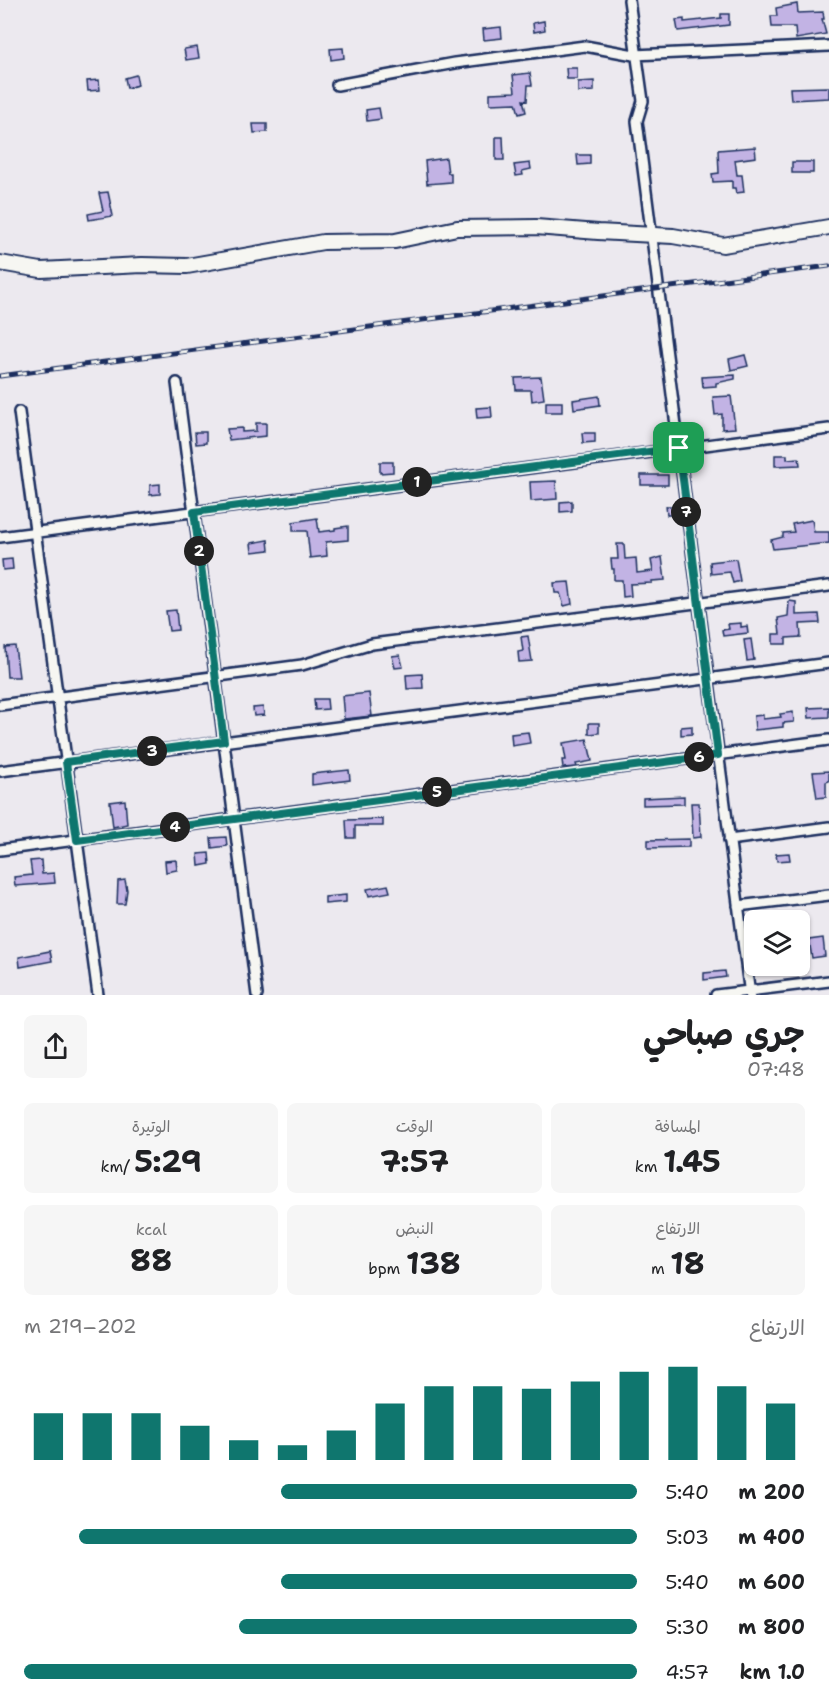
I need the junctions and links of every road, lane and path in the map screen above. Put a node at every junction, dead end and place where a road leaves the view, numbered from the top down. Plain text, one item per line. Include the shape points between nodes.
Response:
1 (629, 0) edge
2 (829, 46) edge
3 (637, 55) junction
4 (337, 85) dead end
5 (829, 227) edge
6 (652, 235) junction
7 (0, 263) edge
8 (177, 383) dead end
9 (19, 412) dead end
10 (829, 429) edge
11 (679, 448) junction
12 (194, 512) junction
13 (35, 532) junction
14 (0, 537) edge
15 (829, 586) edge
16 (697, 603) junction
17 (829, 663) edge
18 (215, 677) junction
19 (708, 678) junction
20 (57, 697) junction
21 (0, 705) edge
22 (829, 740) edge
23 (224, 741) junction
24 (718, 755) junction
25 (66, 762) junction
26 (0, 771) edge
27 (234, 819) junction
28 (829, 827) edge
29 (77, 840) junction
30 (729, 840) junction
31 (0, 850) edge
32 (829, 895) edge
33 (738, 906) junction
34 (829, 981) edge
35 (749, 993) edge
36 (98, 995) edge
37 (257, 995) edge
38 (716, 995) edge

1 - 3 street
2 - 3 street
3 - 4 street via 585,46 455,63
3 - 6 street via 643,101 637,121
5 - 6 street via 723,245
6 - 7 street via 536,227 457,228 395,241 324,242 187,266 41,270
6 - 11 street
8 - 12 street
9 - 13 street
10 - 11 street
11 - 12 street
11 - 16 street
12 - 13 street
12 - 18 street
13 - 14 street
13 - 20 street
15 - 16 street
16 - 18 street via 372,644 302,665
16 - 19 street
17 - 19 street
18 - 20 street
18 - 23 street
19 - 23 street
19 - 24 street
20 - 21 street
20 - 25 street
22 - 24 street
23 - 25 street
23 - 27 street
24 - 27 street
24 - 30 street
25 - 26 street
25 - 29 street
27 - 29 street
27 - 37 street
28 - 30 street
29 - 31 street
29 - 36 street
30 - 33 street
32 - 33 street
33 - 35 street
34 - 35 street
35 - 38 street

